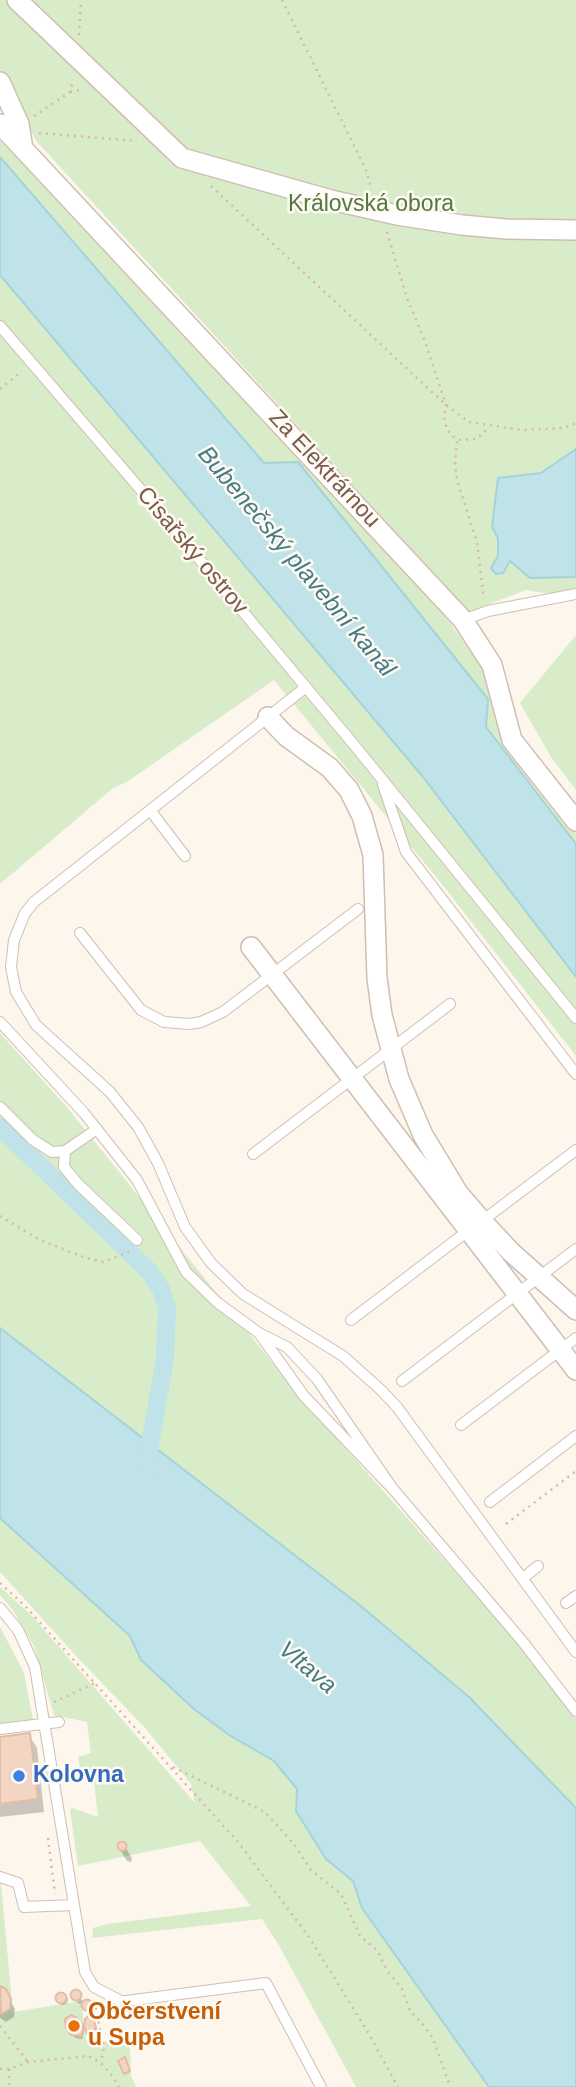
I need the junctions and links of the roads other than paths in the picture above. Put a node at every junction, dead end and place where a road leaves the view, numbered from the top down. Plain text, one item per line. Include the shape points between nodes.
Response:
1 (17, 0) edge
2 (0, 82) edge
3 (16, 133) edge
4 (576, 230) edge
5 (0, 326) edge
6 (576, 594) edge
7 (463, 620) junction
8 (306, 687) junction
9 (268, 717) junction
10 (381, 778) junction
11 (150, 810) junction
12 (576, 821) edge
13 (185, 856) dead end
14 (358, 909) dead end
15 (80, 933) dead end
16 (251, 947) dead end
17 (272, 974) junction
18 (450, 1004) dead end
19 (576, 1018) edge
20 (0, 1022) edge
21 (390, 1050) junction
22 (576, 1074) edge
23 (352, 1079) junction
24 (0, 1107) edge
25 (97, 1129) junction
26 (576, 1150) edge
27 (65, 1151) junction
28 (253, 1154) dead end
29 (476, 1225) junction
30 (137, 1240) dead end
31 (576, 1249) edge
32 (540, 1276) junction
33 (518, 1293) junction
34 (576, 1310) edge
35 (351, 1320) dead end
36 (259, 1333) junction
37 (568, 1344) edge
38 (576, 1370) edge
39 (402, 1381) dead end
40 (461, 1425) dead end
41 (576, 1436) edge
42 (393, 1489) junction
43 (490, 1502) dead end
44 (538, 1566) dead end
45 (523, 1578) junction
46 (576, 1595) edge
47 (566, 1603) dead end
48 (0, 1608) edge
49 (576, 1652) edge
50 (576, 1711) edge
51 (59, 1722) dead end
52 (45, 1724) junction
53 (0, 1729) edge
54 (0, 1877) edge
55 (74, 1905) junction
56 (321, 2087) edge

1 - 4 street via 182,158 397,215 484,227
2 - 3 street, Za Elektrárnou
3 - 7 street, Za Elektrárnou
5 - 8 lane, Císařský ostrov
6 - 7 lane
7 - 12 street, Za Elektrárnou via 492,665 512,740
8 - 9 lane
8 - 10 lane, Císařský ostrov
9 - 11 lane
9 - 21 street via 335,773 362,816 373,855 377,978
10 - 19 lane, Císařský ostrov
10 - 22 lane, Císařský ostrov via 406,852
11 - 13 lane
11 - 45 lane via 45,892 26,914 12,954 13,980 21,1004 36,1025 125,1109 153,1153 185,1227 211,1263 243,1294 343,1356 381,1390
14 - 17 lane
15 - 17 lane via 131,1001 164,1022 189,1024 212,1018
16 - 17 street
17 - 23 street
18 - 21 lane
20 - 25 lane
21 - 23 lane
21 - 29 street via 423,1135
23 - 28 lane
23 - 29 street
24 - 27 lane via 33,1140 52,1152
25 - 27 lane
25 - 36 lane via 137,1180 186,1272
26 - 29 lane
27 - 30 lane via 64,1167
29 - 32 street
29 - 33 street
29 - 35 lane
31 - 32 lane
32 - 33 lane
32 - 34 street
33 - 37 street
33 - 39 lane
36 - 42 lane via 304,1396
36 - 42 lane via 287,1347 317,1379
37 - 38 street
37 - 40 lane
41 - 43 lane
42 - 50 lane
44 - 45 lane
45 - 49 lane
46 - 47 lane
48 - 52 lane via 18,1630 35,1667
51 - 52 lane
52 - 53 lane
52 - 55 lane
54 - 55 lane via 18,1883 24,1907
55 - 56 lane via 85,1972 94,1987 126,2001 266,1983

